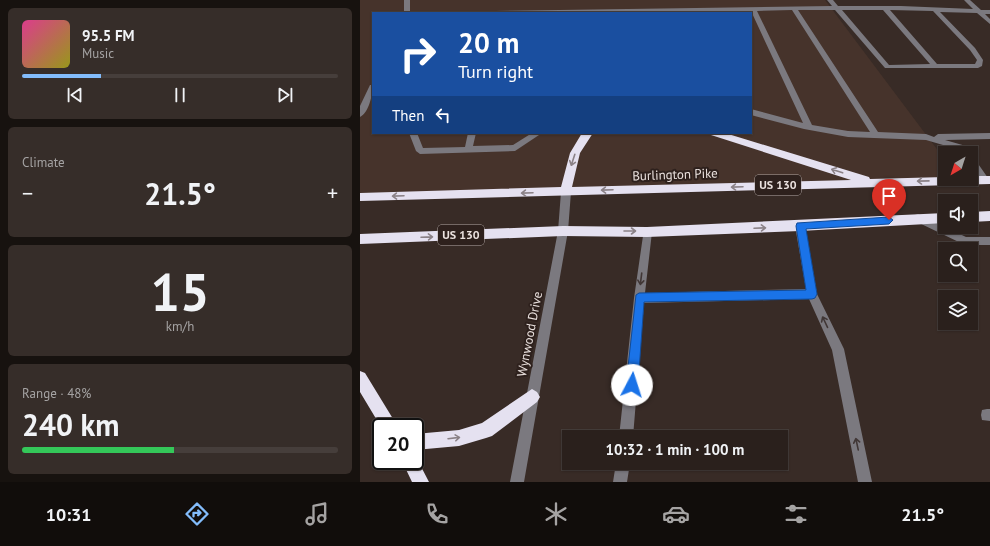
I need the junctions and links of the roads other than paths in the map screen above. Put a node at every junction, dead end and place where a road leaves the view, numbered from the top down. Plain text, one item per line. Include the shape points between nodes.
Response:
1 (407, 0) edge
2 (830, 0) edge
3 (967, 0) edge
4 (794, 8) junction
5 (836, 8) junction
6 (885, 8) junction
7 (753, 9) junction
8 (935, 10) junction
9 (709, 11) edge
10 (407, 12) edge
11 (547, 12) edge
12 (592, 12) edge
13 (627, 12) edge
14 (664, 12) edge
15 (980, 12) junction
16 (990, 12) edge
17 (990, 22) edge
18 (936, 67) junction
19 (372, 89) edge
20 (752, 112) edge
21 (360, 114) edge
22 (809, 127) junction
23 (412, 134) edge
24 (472, 134) edge
25 (536, 134) edge
26 (587, 134) edge
27 (717, 134) edge
28 (876, 135) junction
29 (990, 136) edge
30 (926, 137) junction
31 (956, 146) edge
32 (468, 150) junction
33 (978, 168) edge
34 (988, 180) edge
35 (874, 182) junction
36 (566, 192) junction
37 (360, 197) edge
38 (990, 216) edge
39 (978, 217) edge
40 (918, 218) junction
41 (938, 218) edge
42 (800, 226) junction
43 (563, 231) junction
44 (647, 232) junction
45 (360, 240) edge
46 (990, 241) edge
47 (812, 294) junction
48 (639, 298) junction
49 (360, 378) edge
50 (532, 397) junction
51 (384, 418) edge
52 (627, 430) edge
53 (424, 441) edge
54 (415, 470) edge
55 (622, 470) edge
56 (421, 482) edge
57 (517, 482) edge
58 (620, 482) edge
59 (865, 482) edge

1 - 10 street
2 - 5 street
3 - 15 street
4 - 5 street
4 - 7 street
4 - 28 street
5 - 6 street
5 - 18 street via 887,67
6 - 8 street
6 - 18 street
7 - 9 street
7 - 22 street
8 - 15 street
8 - 18 street via 973,49 980,60 978,66
9 - 14 street
11 - 12 street
12 - 13 street
13 - 14 street
15 - 16 street
15 - 17 street
19 - 21 street
20 - 22 street
22 - 28 street via 848,134
23 - 32 street via 420,151
24 - 32 street
25 - 32 street via 515,148
26 -> 36 highway via 581,139 574,156
35 -> 27 highway
28 - 30 street
29 - 30 street
30 - 31 street
33 - 34 street
34 -> 35 highway, Burlington Pike / US 130
35 -> 36 highway, Burlington Pike / US 130
36 -> 37 highway, Burlington Pike / US 130
36 - 43 street, Wynwood Drive
38 - 39 highway
40 - 41 highway, US 130
40 - 42 highway, US 130
40 - 46 street via 966,241
44 -> 42 highway, US 130
42 - 47 street
43 -> 44 highway, US 130
45 -> 43 highway, US 130
43 - 50 street, Wynwood Drive
44 -> 48 street
47 - 48 street
59 -> 47 street via 838,349
48 - 52 street
49 - 51 highway
53 -> 50 highway via 459,438 486,430
50 - 57 street, Wynwood Drive
54 - 56 highway
55 - 58 street

